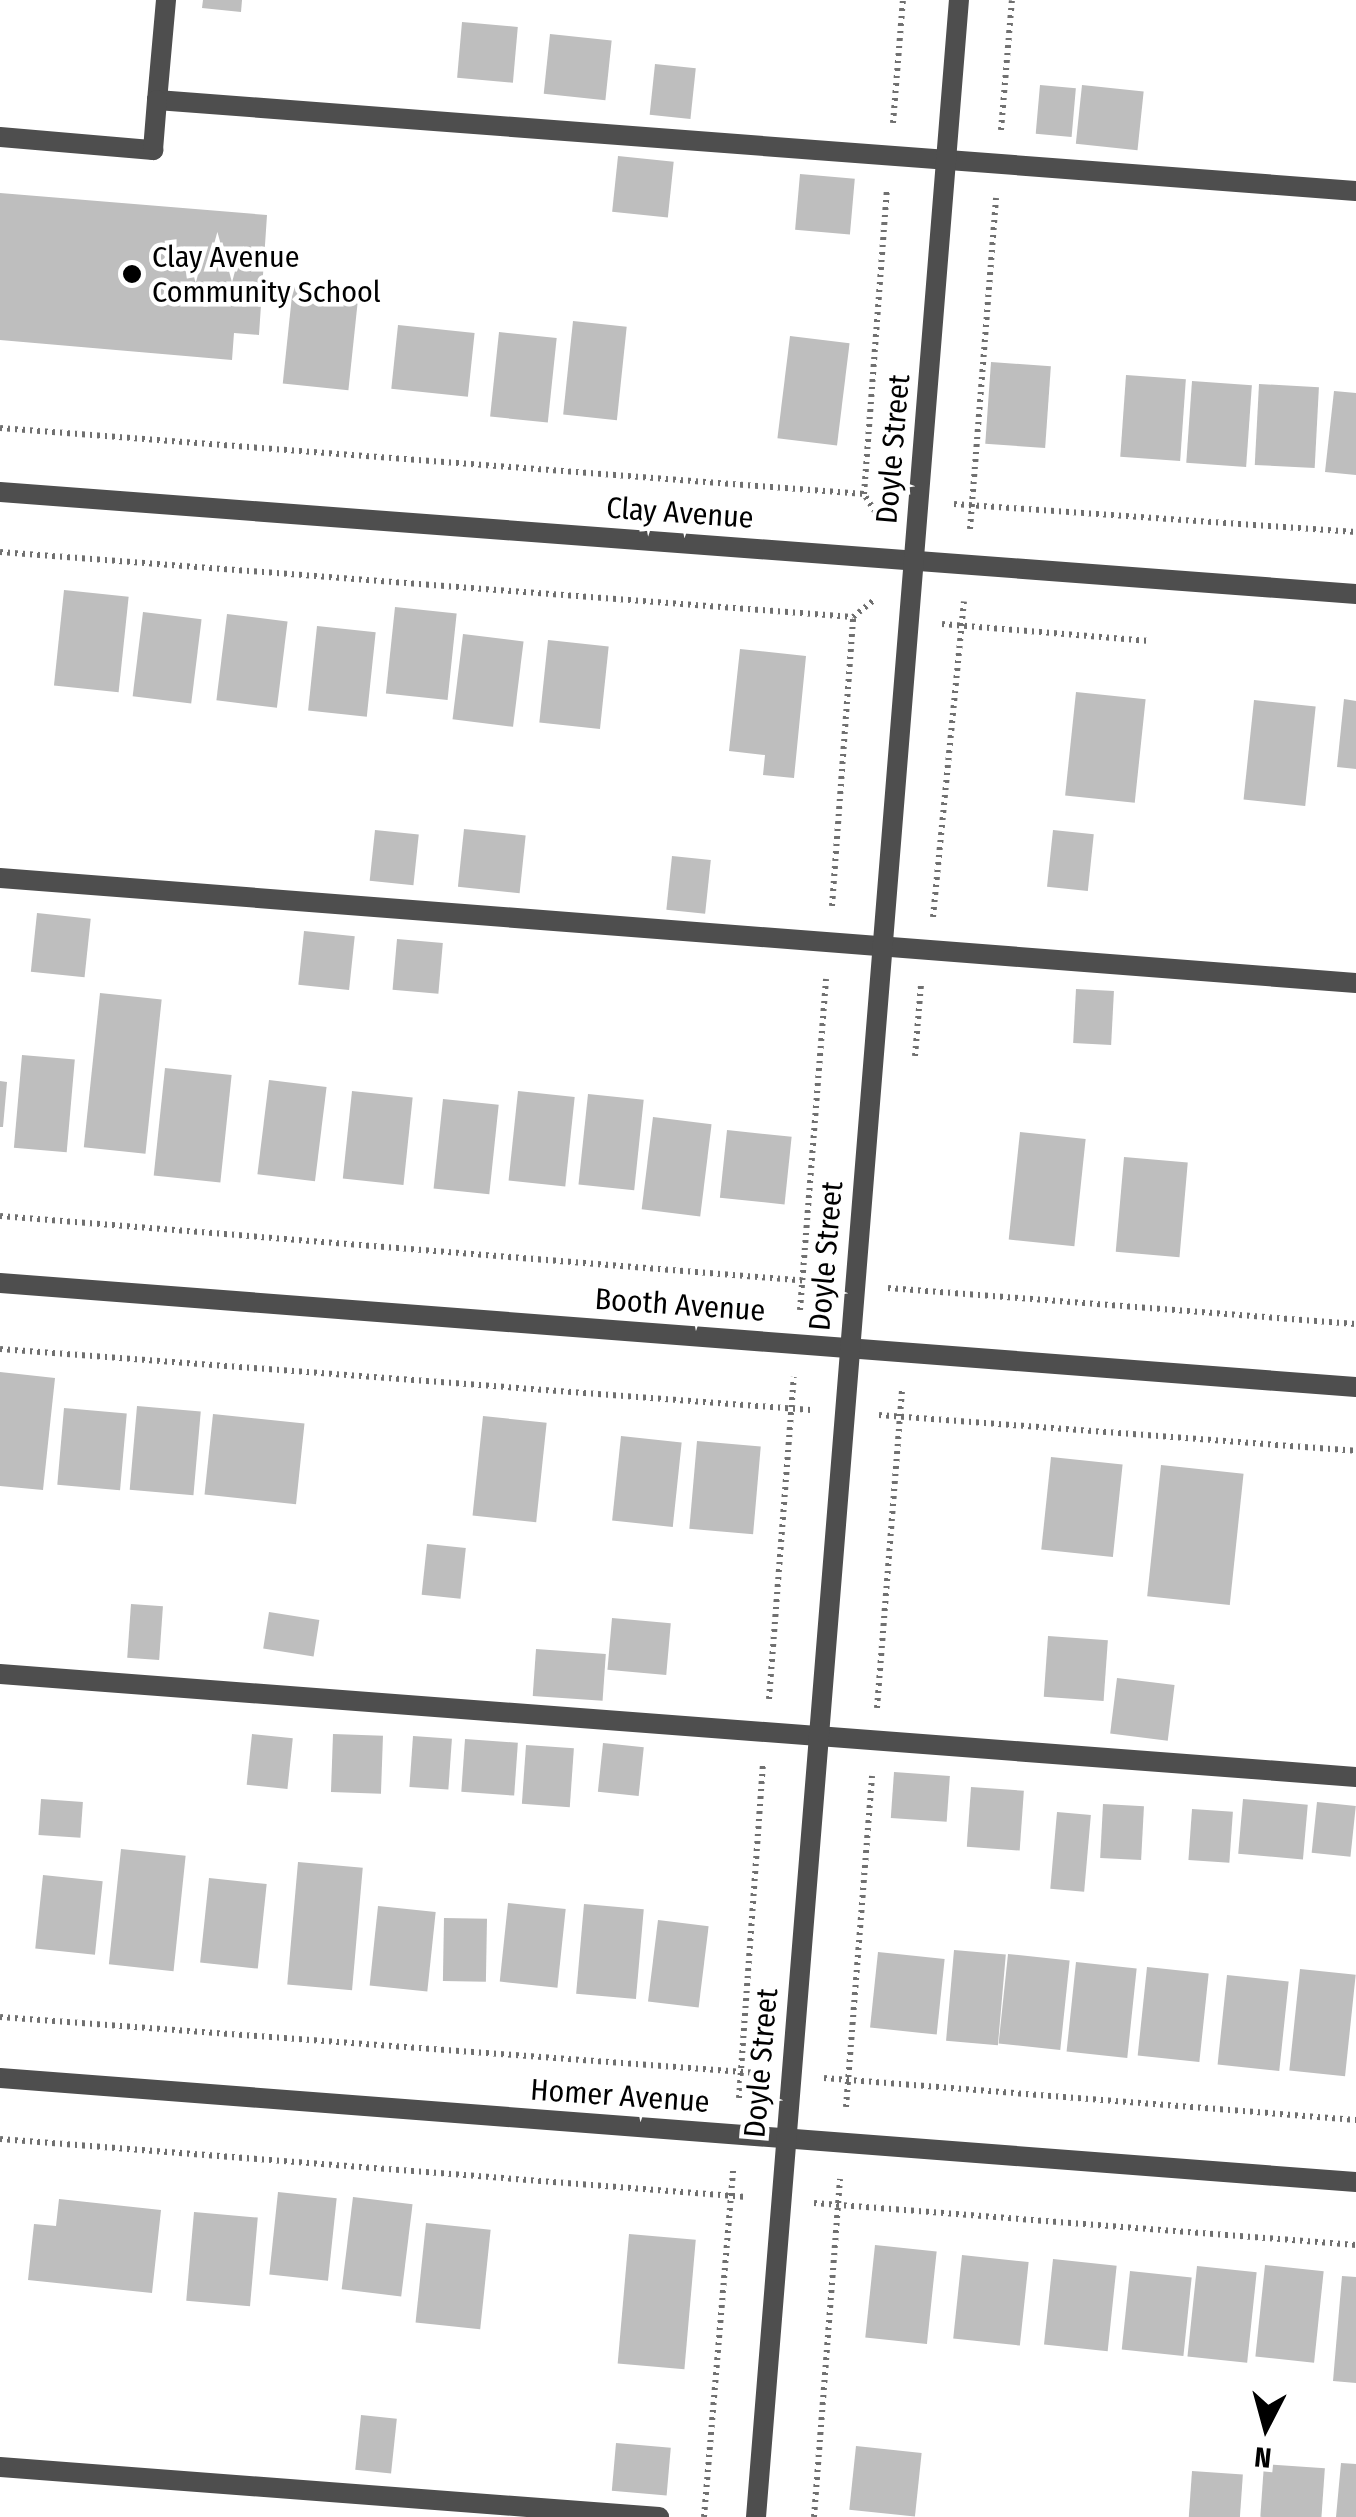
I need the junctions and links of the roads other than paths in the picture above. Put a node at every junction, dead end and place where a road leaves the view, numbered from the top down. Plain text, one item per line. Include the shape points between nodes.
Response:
1 (166, 0) edge
2 (959, 0) edge
3 (158, 100) junction
4 (0, 137) edge
5 (946, 160) junction
6 (1356, 191) edge
7 (0, 492) edge
8 (914, 561) junction
9 (1356, 594) edge
10 (0, 878) edge
11 (882, 946) junction
12 (1356, 983) edge
13 (0, 1283) edge
14 (848, 1348) junction
15 (1356, 1387) edge
16 (0, 1674) edge
17 (818, 1734) junction
18 (1356, 1776) edge
19 (0, 2078) edge
20 (785, 2138) junction
21 (1356, 2182) edge
22 (0, 2467) edge
23 (659, 2517) edge
24 (756, 2517) edge

1 - 3 street
2 - 5 street, Doyle Street
3 - 4 street via 154,150
3 - 5 street
5 - 6 street
5 - 8 street, Doyle Street
7 - 8 street, Clay Avenue
8 - 9 street, Clay Avenue
8 - 11 street, Doyle Street
10 - 11 street
11 - 12 street
11 - 14 street, Doyle Street
13 - 14 street, Booth Avenue
14 - 15 street, Booth Avenue
14 - 17 street, Doyle Street
16 - 17 street
17 - 18 street
17 - 20 street, Doyle Street
19 - 20 street, Homer Avenue
20 - 21 street, Homer Avenue
20 - 24 street, Doyle Street
22 - 23 street

